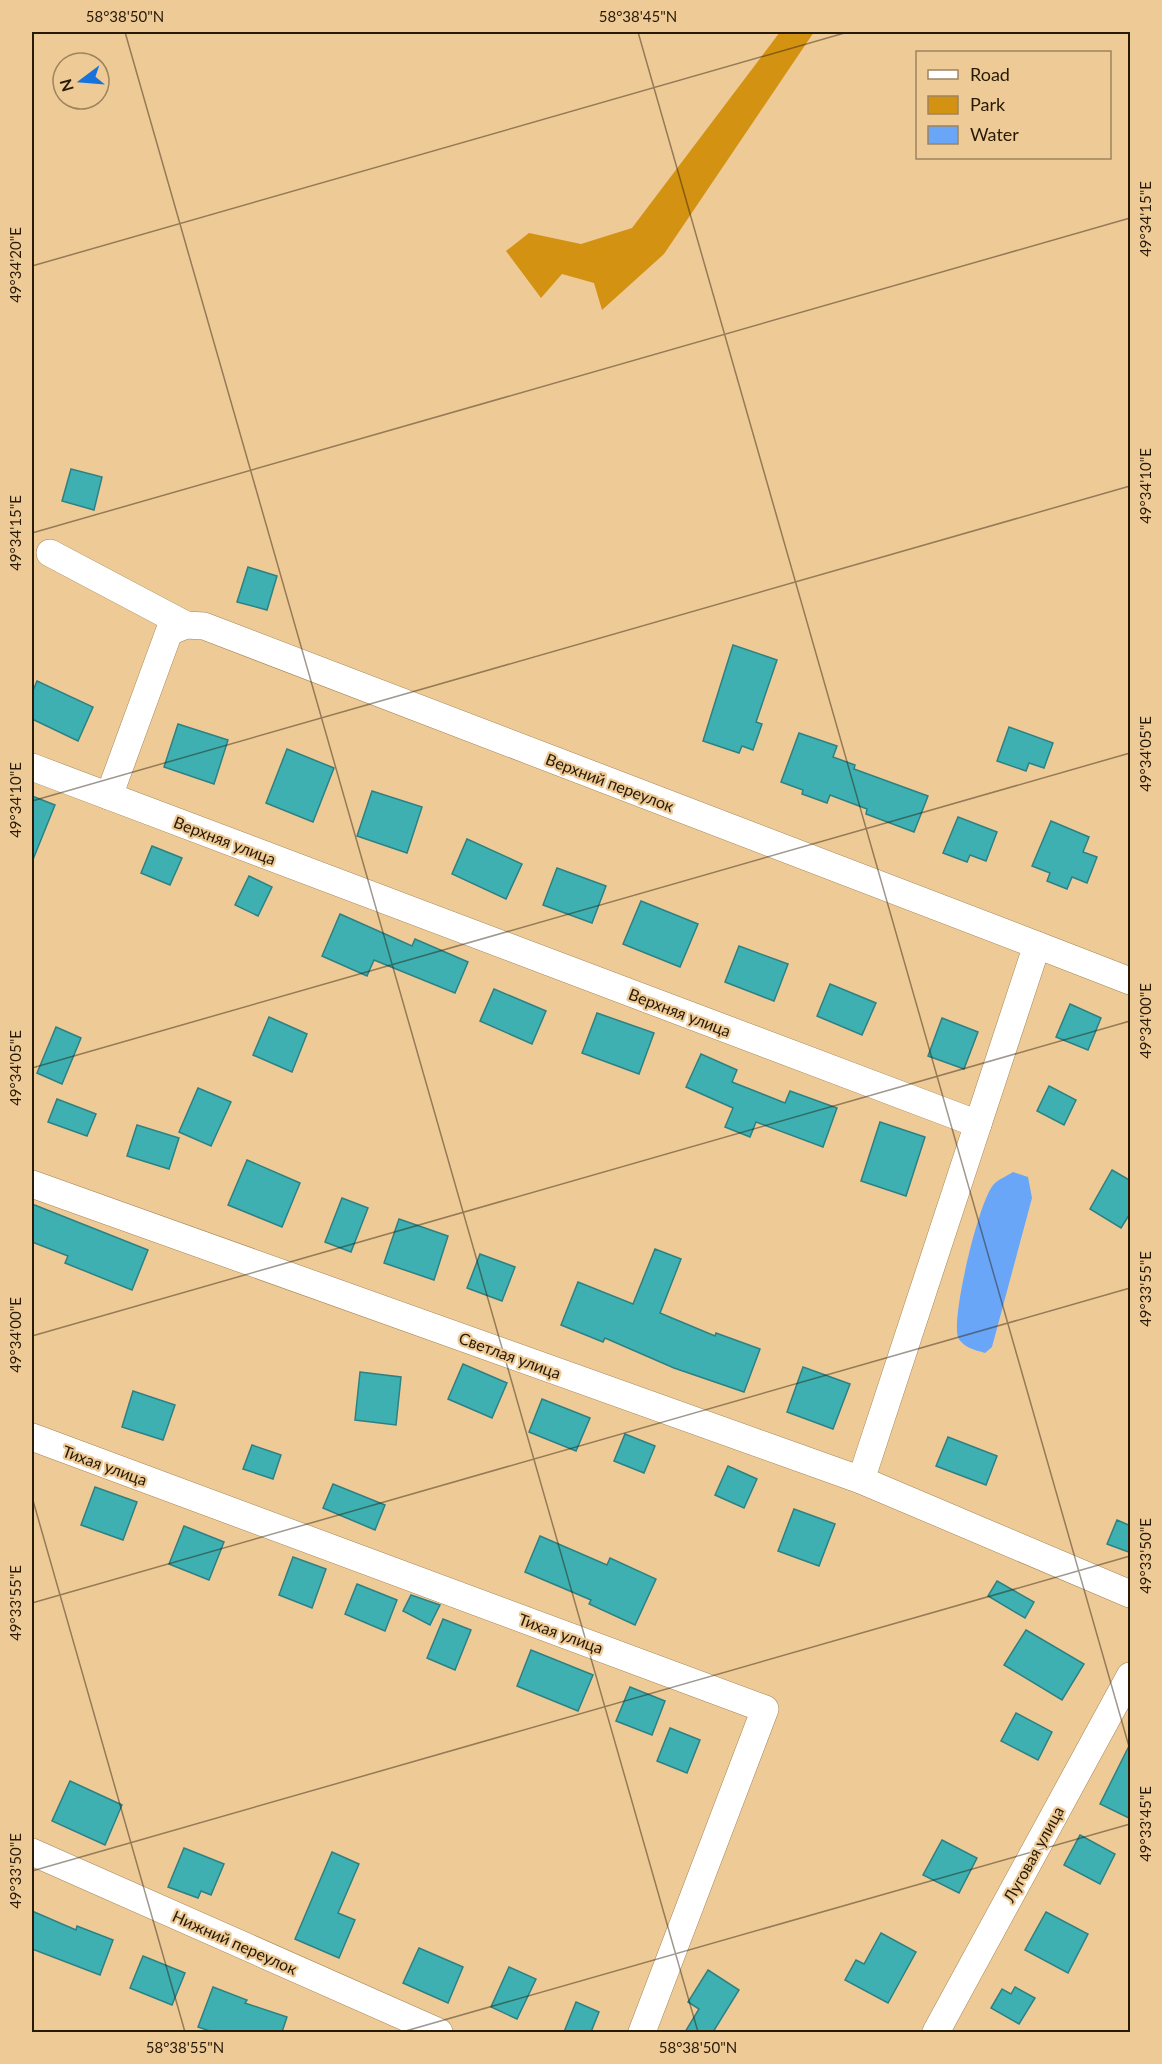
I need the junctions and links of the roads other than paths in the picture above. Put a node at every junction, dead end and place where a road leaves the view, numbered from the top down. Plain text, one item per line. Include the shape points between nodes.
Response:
1 (50, 553) dead end
2 (186, 625) junction
3 (32, 767) edge
4 (109, 796) junction
5 (1037, 945) junction
6 (1131, 981) edge
7 (978, 1124) junction
8 (32, 1184) edge
9 (32, 1437) edge
10 (861, 1480) junction
11 (1131, 1594) edge
12 (1131, 1676) edge
13 (32, 1852) edge
14 (439, 2032) edge
15 (642, 2032) edge
16 (936, 2032) edge

1 - 2 street, Верхний переулок
2 - 4 street via 169,632
2 - 5 street, Верхний переулок via 204,626
3 - 4 street, Верхняя улица
4 - 7 street, Верхняя улица
5 - 6 street, Верхний переулок
5 - 7 street
7 - 10 street
8 - 10 street, Светлая улица
9 - 15 street, Тихая улица via 765,1709
10 - 11 street, Светлая улица
12 - 16 street, Луговая улица
13 - 14 street, Нижний переулок

